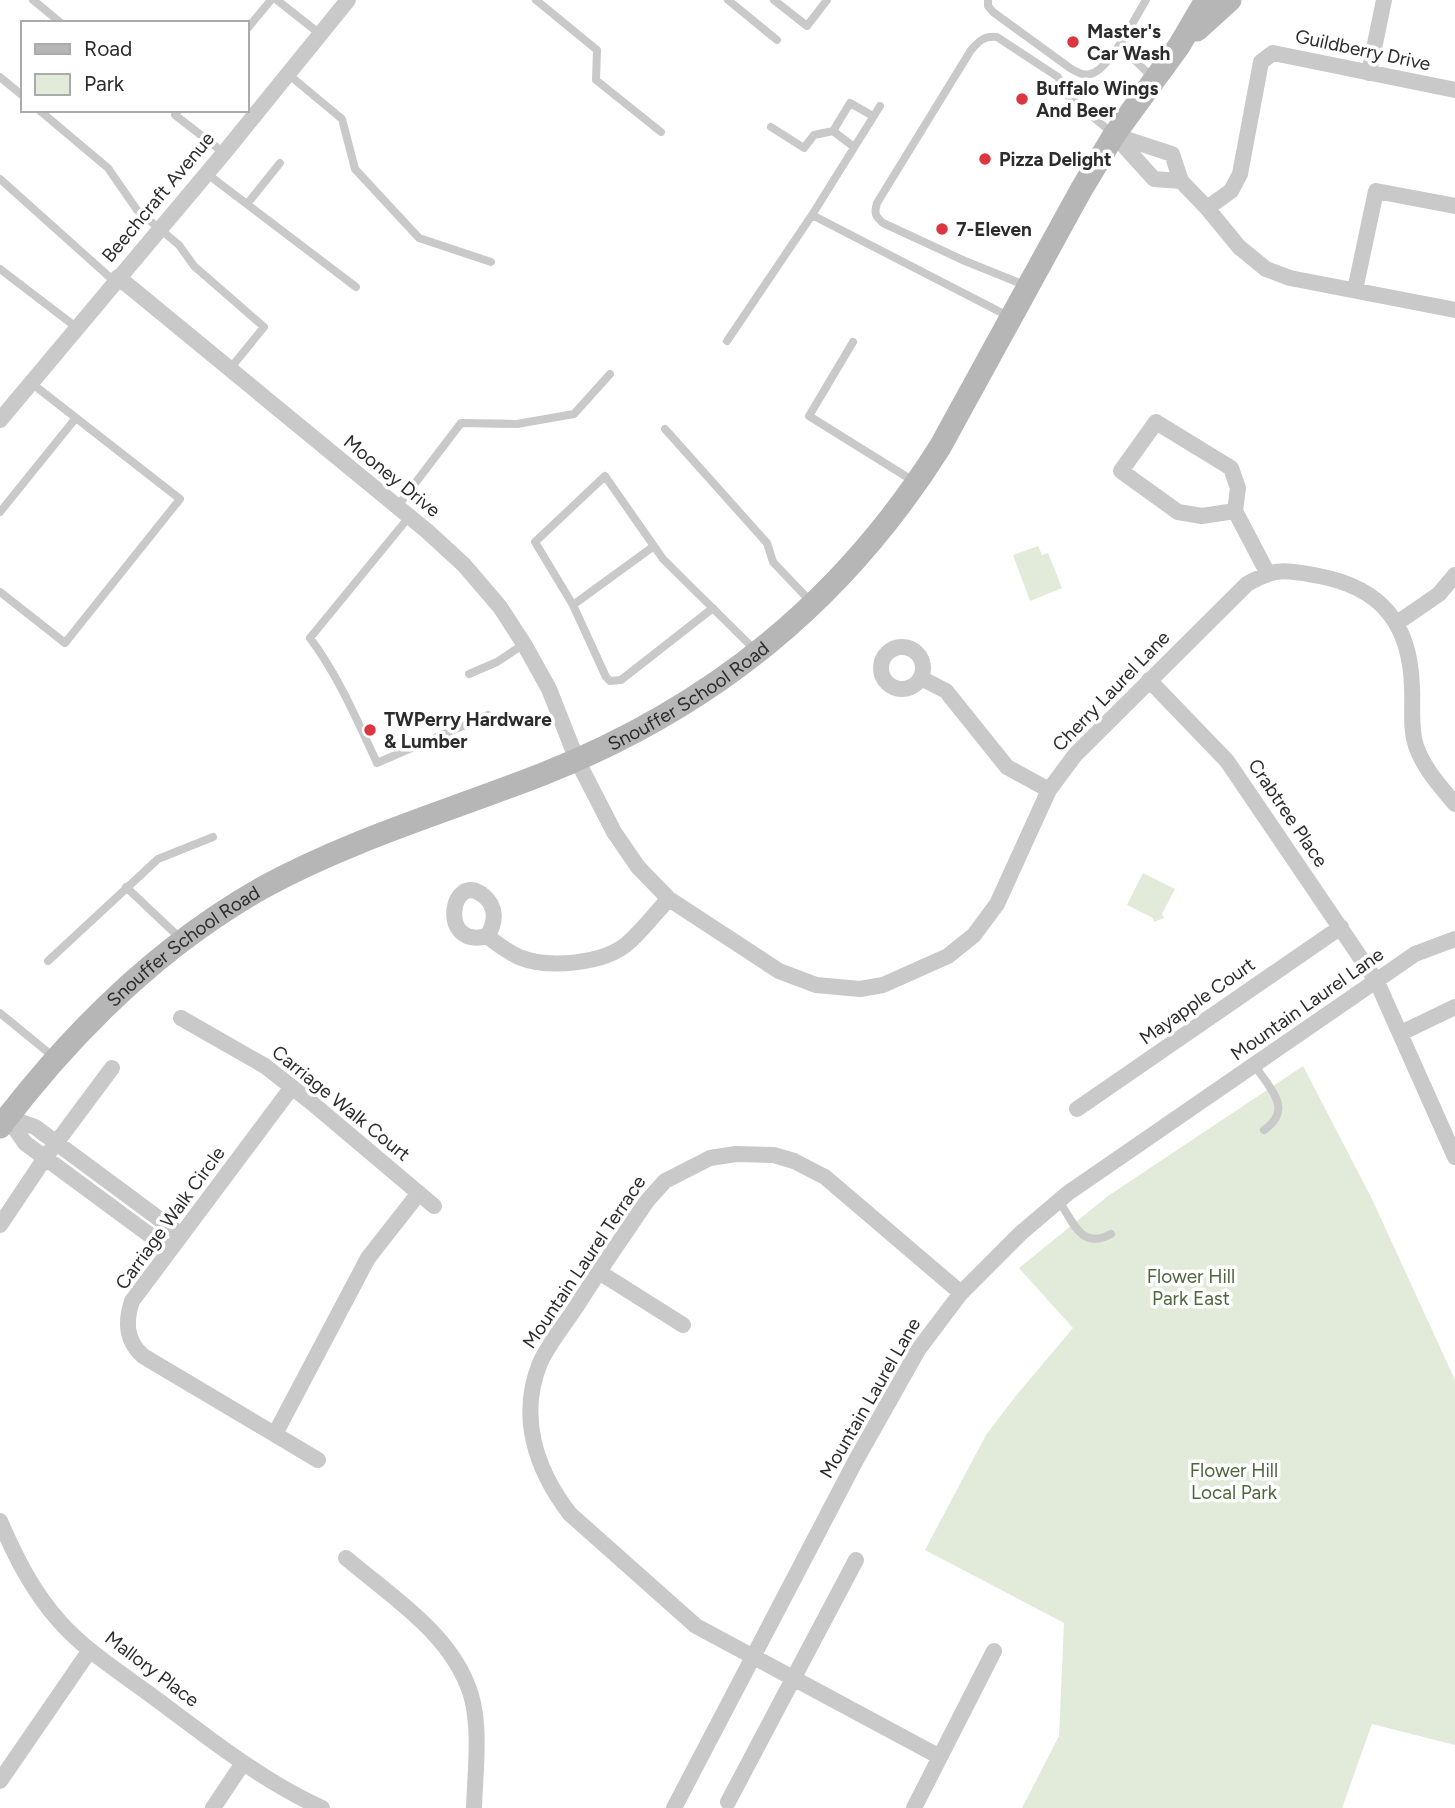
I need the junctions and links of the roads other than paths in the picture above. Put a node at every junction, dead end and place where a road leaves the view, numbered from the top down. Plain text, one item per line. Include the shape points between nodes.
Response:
1 (33, 0) edge
2 (271, 0) edge
3 (277, 0) edge
4 (348, 0) edge
5 (536, 0) edge
6 (728, 0) edge
7 (774, 0) edge
8 (827, 0) edge
9 (988, 0) edge
10 (1146, 0) edge
11 (1206, 0) edge
12 (1230, 0) edge
13 (1384, 0) edge
14 (59, 21) edge
15 (248, 28) edge
16 (320, 34) junction
17 (777, 40) dead end
18 (1119, 46) junction
19 (1179, 46) junction
20 (1369, 73) junction
21 (288, 74) junction
22 (0, 77) edge
23 (1154, 79) junction
24 (1455, 90) edge
25 (21, 94) edge
26 (880, 106) dead end
27 (41, 112) edge
28 (175, 112) edge
29 (873, 117) junction
30 (771, 127) dead end
31 (833, 131) junction
32 (661, 132) dead end
33 (1114, 135) junction
34 (854, 147) junction
35 (224, 153) junction
36 (280, 163) dead end
37 (206, 173) junction
38 (0, 179) edge
39 (1181, 181) junction
40 (247, 204) junction
41 (1455, 206) edge
42 (1207, 208) junction
43 (811, 215) junction
44 (159, 228) junction
45 (491, 262) dead end
46 (0, 269) edge
47 (116, 279) junction
48 (1028, 286) junction
49 (356, 287) dead end
50 (1356, 290) junction
51 (1455, 310) edge
52 (1011, 318) junction
53 (76, 327) junction
54 (727, 341) dead end
55 (853, 342) dead end
56 (229, 370) junction
57 (610, 374) dead end
58 (30, 382) junction
59 (3, 409) edge
60 (75, 419) junction
61 (665, 429) dead end
62 (917, 483) junction
63 (1235, 511) junction
64 (0, 512) edge
65 (403, 512) junction
66 (653, 546) junction
67 (1267, 572) junction
68 (1455, 575) edge
69 (0, 592) edge
70 (573, 605) junction
71 (814, 605) junction
72 (713, 608) junction
73 (1397, 622) junction
74 (524, 644) junction
75 (758, 653) junction
76 (469, 674) dead end
77 (921, 678) dead end
78 (1149, 680) junction
79 (488, 715) dead end
80 (577, 760) junction
81 (1049, 790) junction
82 (1455, 804) edge
83 (213, 837) dead end
84 (126, 887) junction
85 (669, 899) junction
86 (1341, 927) junction
87 (487, 936) dead end
88 (1455, 939) edge
89 (184, 941) junction
90 (48, 961) dead end
91 (1377, 982) junction
92 (1455, 1007) edge
93 (0, 1013) edge
94 (181, 1018) dead end
95 (1401, 1033) junction
96 (55, 1058) junction
97 (1255, 1066) junction
98 (111, 1068) dead end
99 (292, 1087) junction
100 (1077, 1109) dead end
101 (4, 1122) edge
102 (1264, 1130) dead end
103 (56, 1143) junction
104 (1455, 1157) edge
105 (45, 1158) junction
106 (419, 1193) junction
107 (1059, 1201) junction
108 (434, 1206) dead end
109 (0, 1225) edge
110 (1111, 1234) dead end
111 (181, 1235) junction
112 (170, 1250) junction
113 (599, 1272) junction
114 (961, 1293) junction
115 (683, 1325) dead end
116 (275, 1434) junction
117 (318, 1461) dead end
118 (0, 1521) edge
119 (346, 1558) dead end
120 (856, 1560) dead end
121 (90, 1650) junction
122 (994, 1651) dead end
123 (752, 1657) junction
124 (793, 1679) junction
125 (940, 1757) junction
126 (243, 1763) junction
127 (0, 1781) edge
128 (727, 1802) dead end
129 (213, 1808) edge
130 (322, 1808) edge
131 (474, 1808) edge
132 (674, 1808) edge
133 (914, 1808) edge

1 - 14 lane
2 - 15 lane
3 - 16 lane
4 - 16 street, Beechcraft Avenue
5 - 32 lane via 597,50 596,80
6 - 17 lane
7 - 8 lane via 807,26
9 - 18 lane via 993,12 1079,73 1100,70
10 - 18 lane
11 - 19 main road, Snouffer School Road
12 - 19 main road, Snouffer School Road
13 - 20 street
16 - 21 street, Beechcraft Avenue
18 - 23 lane
19 - 23 main road, Snouffer School Road
20 - 24 street, Guildberry Drive
20 - 42 street, Guildberry Drive via 1273,52 1266,57 1261,62 1240,174 1231,191
21 - 35 street, Beechcraft Avenue
21 - 45 lane via 342,119 355,169 419,238
22 - 25 lane
23 - 33 main road, Snouffer School Road
26 - 29 lane
27 - 44 lane via 107,168 137,210
28 - 35 lane
29 - 31 lane via 850,103
29 - 34 lane
30 - 31 lane via 804,148 814,135
31 - 34 lane
33 - 39 street via 1154,179
33 - 39 street via 1172,154
33 - 48 main road, Snouffer School Road
33 - 48 lane via 1068,95 1058,77 998,37 987,36 971,50 877,203 874,211 883,223
34 - 43 lane
35 - 37 street, Beechcraft Avenue
36 - 40 lane
37 - 40 lane
37 - 44 street, Beechcraft Avenue
38 - 47 lane
39 - 42 street
40 - 49 lane
41 - 50 street via 1376,191
42 - 50 street via 1238,247 1266,270
43 - 52 lane
43 - 54 lane
44 - 47 street, Beechcraft Avenue
44 - 56 lane via 194,266 264,327
46 - 53 lane
47 - 53 street, Beechcraft Avenue
47 - 56 street, Mooney Drive
48 - 52 main road, Snouffer School Road
50 - 51 street
52 - 62 main road, Snouffer School Road
53 - 58 street, Beechcraft Avenue
55 - 62 lane via 809,416
56 - 65 street, Mooney Drive
57 - 65 lane via 574,414 517,424 461,424
58 - 59 street, Beechcraft Avenue
58 - 60 lane
60 - 64 lane
60 - 69 lane via 180,499 65,643
61 - 71 lane via 767,542 773,562
62 - 71 main road, Snouffer School Road
63 - 63 street via 1238,488 1231,468 1156,422 1121,471 1178,512 1202,516
63 - 67 street
65 - 74 street, Mooney Drive via 464,565
65 - 79 lane via 310,638 343,690 377,763
66 - 70 lane
66 - 70 lane via 605,476 535,541
66 - 72 lane
67 - 73 street via 1294,571 1338,579 1375,597
67 - 78 street, Cherry Laurel Lane via 1247,584
68 - 73 street via 1439,594
70 - 72 lane via 606,677 616,682
71 - 75 main road, Snouffer School Road
72 - 75 lane
73 - 82 street via 1411,662 1416,746
74 - 76 lane
74 - 80 street, Mooney Drive via 549,689
75 - 80 main road, Snouffer School Road via 657,721
77 - 81 street via 946,691 1007,767
78 - 81 street, Cherry Laurel Lane via 1075,755
78 - 86 street, Crabtree Place via 1227,761
80 - 85 street, Cherry Laurel Lane via 614,832 638,867
80 - 89 main road, Snouffer School Road via 321,859 260,890
81 - 85 street, Cherry Laurel Lane via 997,904 974,936 948,956 883,985 860,989 816,985 779,971
83 - 84 lane via 158,859
84 - 89 lane
84 - 90 lane
85 - 87 street via 626,944 592,961 540,963 521,958
86 - 91 street, Crabtree Place
86 - 100 street, Mayapple Court
88 - 91 street, Mountain Laurel Lane via 1415,954
89 - 96 main road, Snouffer School Road via 119,993
91 - 95 street, Crabtree Place
91 - 97 street, Mountain Laurel Lane
92 - 95 street
93 - 96 lane
94 - 99 street, Carriage Walk Court via 265,1066
95 - 104 street, Crabtree Place
96 - 101 main road, Snouffer School Road
97 - 102 lane via 1279,1101 1279,1115
97 - 107 street, Mountain Laurel Lane
98 - 103 street
99 - 106 street, Carriage Walk Court
99 - 111 street, Carriage Walk Circle
101 - 103 street via 35,1127
101 - 105 street
103 - 105 street
103 - 111 street
105 - 109 street
105 - 112 street
106 - 108 street, Carriage Walk Court
106 - 116 street via 368,1258
107 - 110 lane via 1084,1237 1101,1239
107 - 114 street, Mountain Laurel Lane
111 - 112 street, Carriage Walk Circle
112 - 116 street, Carriage Walk Circle via 132,1301 128,1326 135,1350
113 - 114 street, Mountain Laurel Terrace via 665,1181 710,1158 774,1155 825,1177
113 - 115 street
113 - 123 street, Mountain Laurel Terrace via 540,1363 530,1421 539,1465 570,1514 696,1626
114 - 123 street, Mountain Laurel Lane via 918,1350
116 - 117 street, Carriage Walk Circle
118 - 121 street, Mallory Place via 37,1594
119 - 131 street via 432,1631 461,1672 472,1697 475,1724
120 - 124 street
121 - 126 street, Mallory Place
121 - 127 street
122 - 125 street
123 - 124 street, Mountain Laurel Terrace
123 - 132 street, Mountain Laurel Lane
124 - 125 street, Mountain Laurel Terrace
124 - 128 street
125 - 133 street
126 - 129 street
126 - 130 street, Mallory Place

